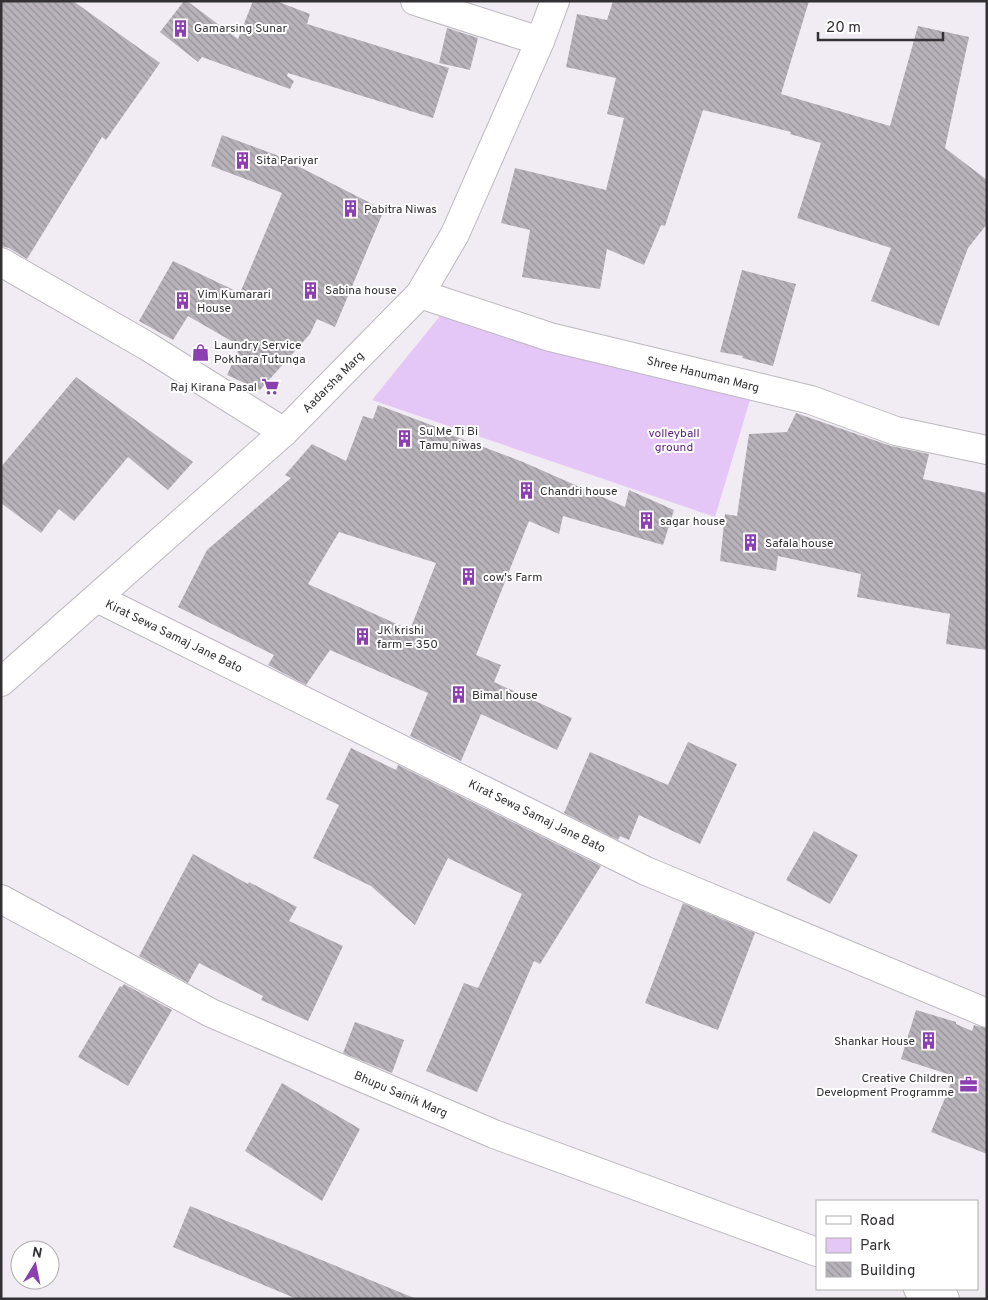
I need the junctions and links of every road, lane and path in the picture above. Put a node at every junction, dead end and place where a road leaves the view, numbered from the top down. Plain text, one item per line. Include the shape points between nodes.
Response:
1 (415, 1) edge
2 (555, 1) edge
3 (540, 41) junction
4 (1, 262) edge
5 (420, 294) junction
6 (284, 432) junction
7 (987, 450) edge
8 (97, 598) junction
9 (1, 682) edge
10 (1, 899) edge
11 (987, 1013) edge
12 (816, 1252) edge
13 (921, 1290) edge
14 (945, 1299) edge

1 - 3 street
2 - 3 street, Aadarsha Marg
3 - 5 street, Aadarsha Marg via 455,234
4 - 6 street via 147,346
5 - 6 street, Aadarsha Marg
5 - 7 street, Shree Hanuman Marg via 550,337 811,400 896,431
6 - 8 street, Aadarsha Marg
8 - 9 street, Aadarsha Marg
8 - 11 street, Kirat Sewa Samaj Jane Bato via 646,871
10 - 12 street, Bhupu Sainik Marg via 211,1013 494,1134
13 - 14 street

